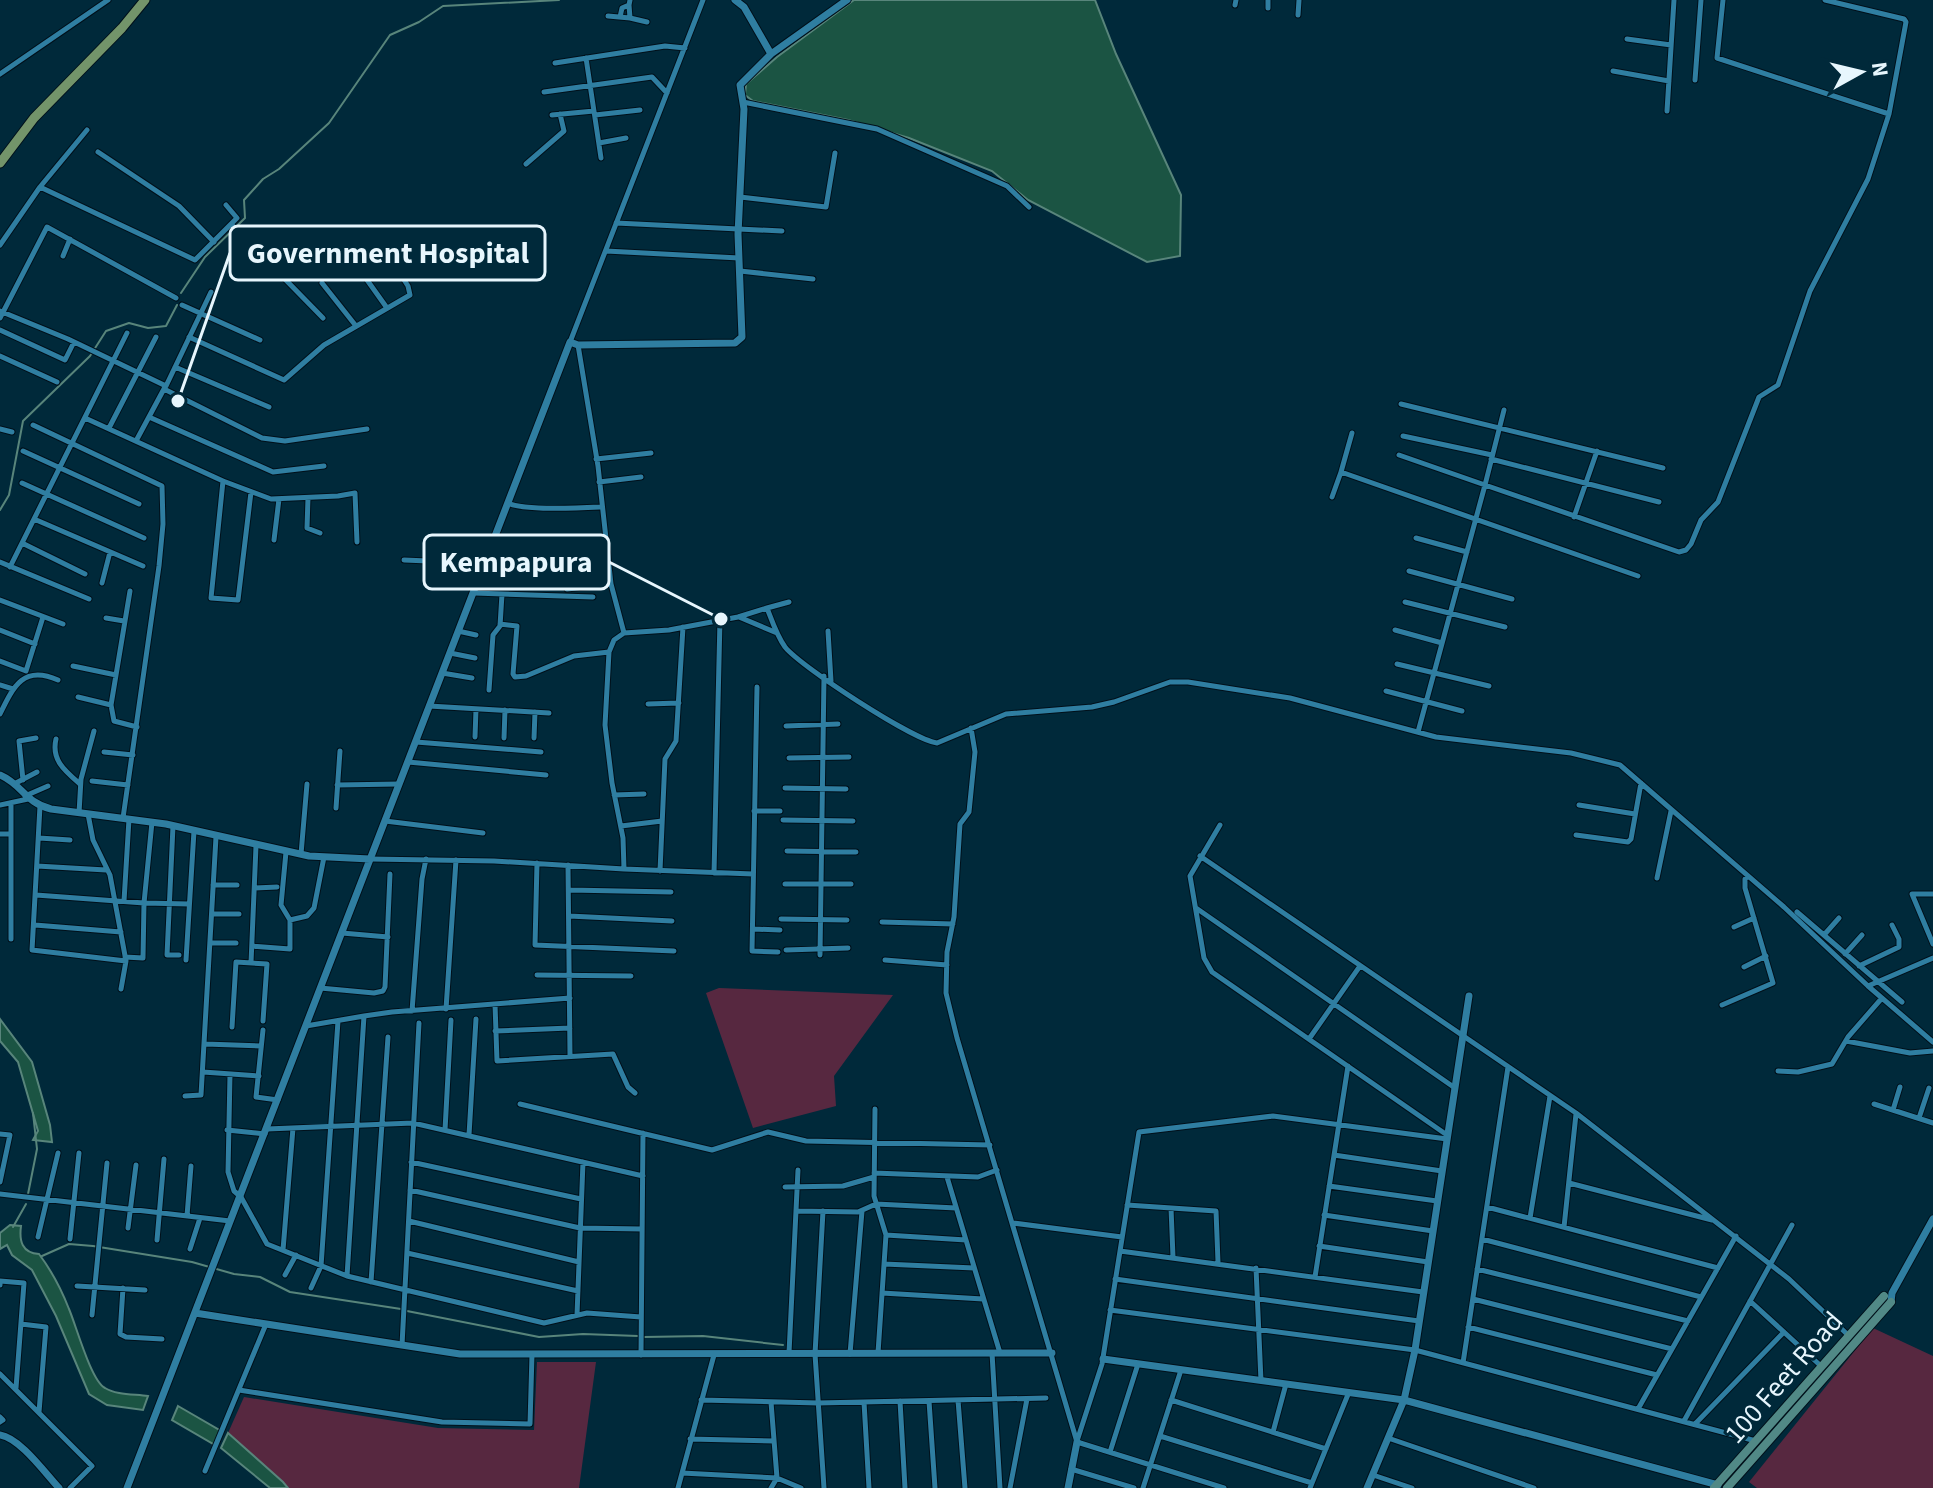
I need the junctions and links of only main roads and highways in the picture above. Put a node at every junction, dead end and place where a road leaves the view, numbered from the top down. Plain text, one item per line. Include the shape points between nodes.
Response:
1 (145, 0) edge
2 (0, 162) edge
3 (1723, 1487) edge

1 - 2 main road via 34,118
3 - 3 main road, 100 Feet Road via 1889,1297 1757,1441

